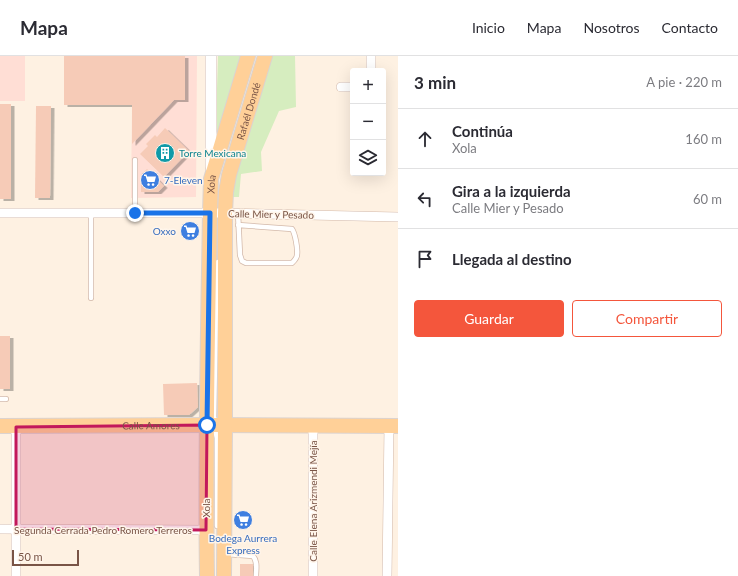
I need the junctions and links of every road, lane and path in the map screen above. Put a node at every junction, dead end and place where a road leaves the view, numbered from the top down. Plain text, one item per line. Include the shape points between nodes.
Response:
1 (211, 56) edge
2 (248, 56) edge
3 (265, 56) edge
4 (371, 56) edge
5 (371, 68) edge
6 (341, 87) dead end
7 (350, 87) edge
8 (135, 160) dead end
9 (211, 179) junction
10 (0, 213) edge
11 (91, 213) junction
12 (135, 213) junction
13 (222, 213) junction
14 (398, 217) edge
15 (238, 225) junction
16 (90, 298) dead end
17 (0, 399) edge
18 (6, 399) dead end
19 (313, 425) junction
20 (0, 426) edge
21 (394, 426) edge
22 (16, 427) junction
23 (217, 427) junction
24 (0, 529) edge
25 (16, 529) junction
26 (212, 530) junction
27 (223, 554) junction
28 (16, 576) edge
29 (207, 576) edge
30 (224, 576) edge
31 (256, 576) edge
32 (313, 576) edge
33 (388, 576) edge

1 - 9 street, Xola
2 - 9 main road, Rafaél Dondé
3 - 13 main road, Rafaél Dondé via 229,175
4 - 5 street
6 - 7 street
8 - 12 lane
9 - 13 main road, Xola
10 - 11 street, Calle Mier y Pesado
11 - 12 street, Calle Mier y Pesado
11 - 16 lane
12 - 13 street, Calle Mier y Pesado
13 - 14 street, Calle Mier y Pesado
13 - 15 lane
13 - 23 main road, Xola
15 - 15 lane via 240,255 246,263 292,263 296,260 292,229
17 - 18 lane
19 - 21 main road, Calle Amores
19 - 23 main road, Calle Amores
19 - 32 street, Calle Elena Arizmendi Mejía
20 - 22 main road, Calle Amores
21 - 33 street
22 - 23 main road, Calle Amores
22 - 25 street
23 - 23 lane via 223,295 219,255 216,295
23 - 26 main road, Xola
23 - 27 main road, Xola
24 - 25 street, Segunda Cerrada Pedro Romero Terreros
25 - 26 street, Segunda Cerrada Pedro Romero Terreros
25 - 28 street
26 - 29 main road, Xola
27 - 30 main road, Xola
27 - 31 lane via 253,556 256,559

